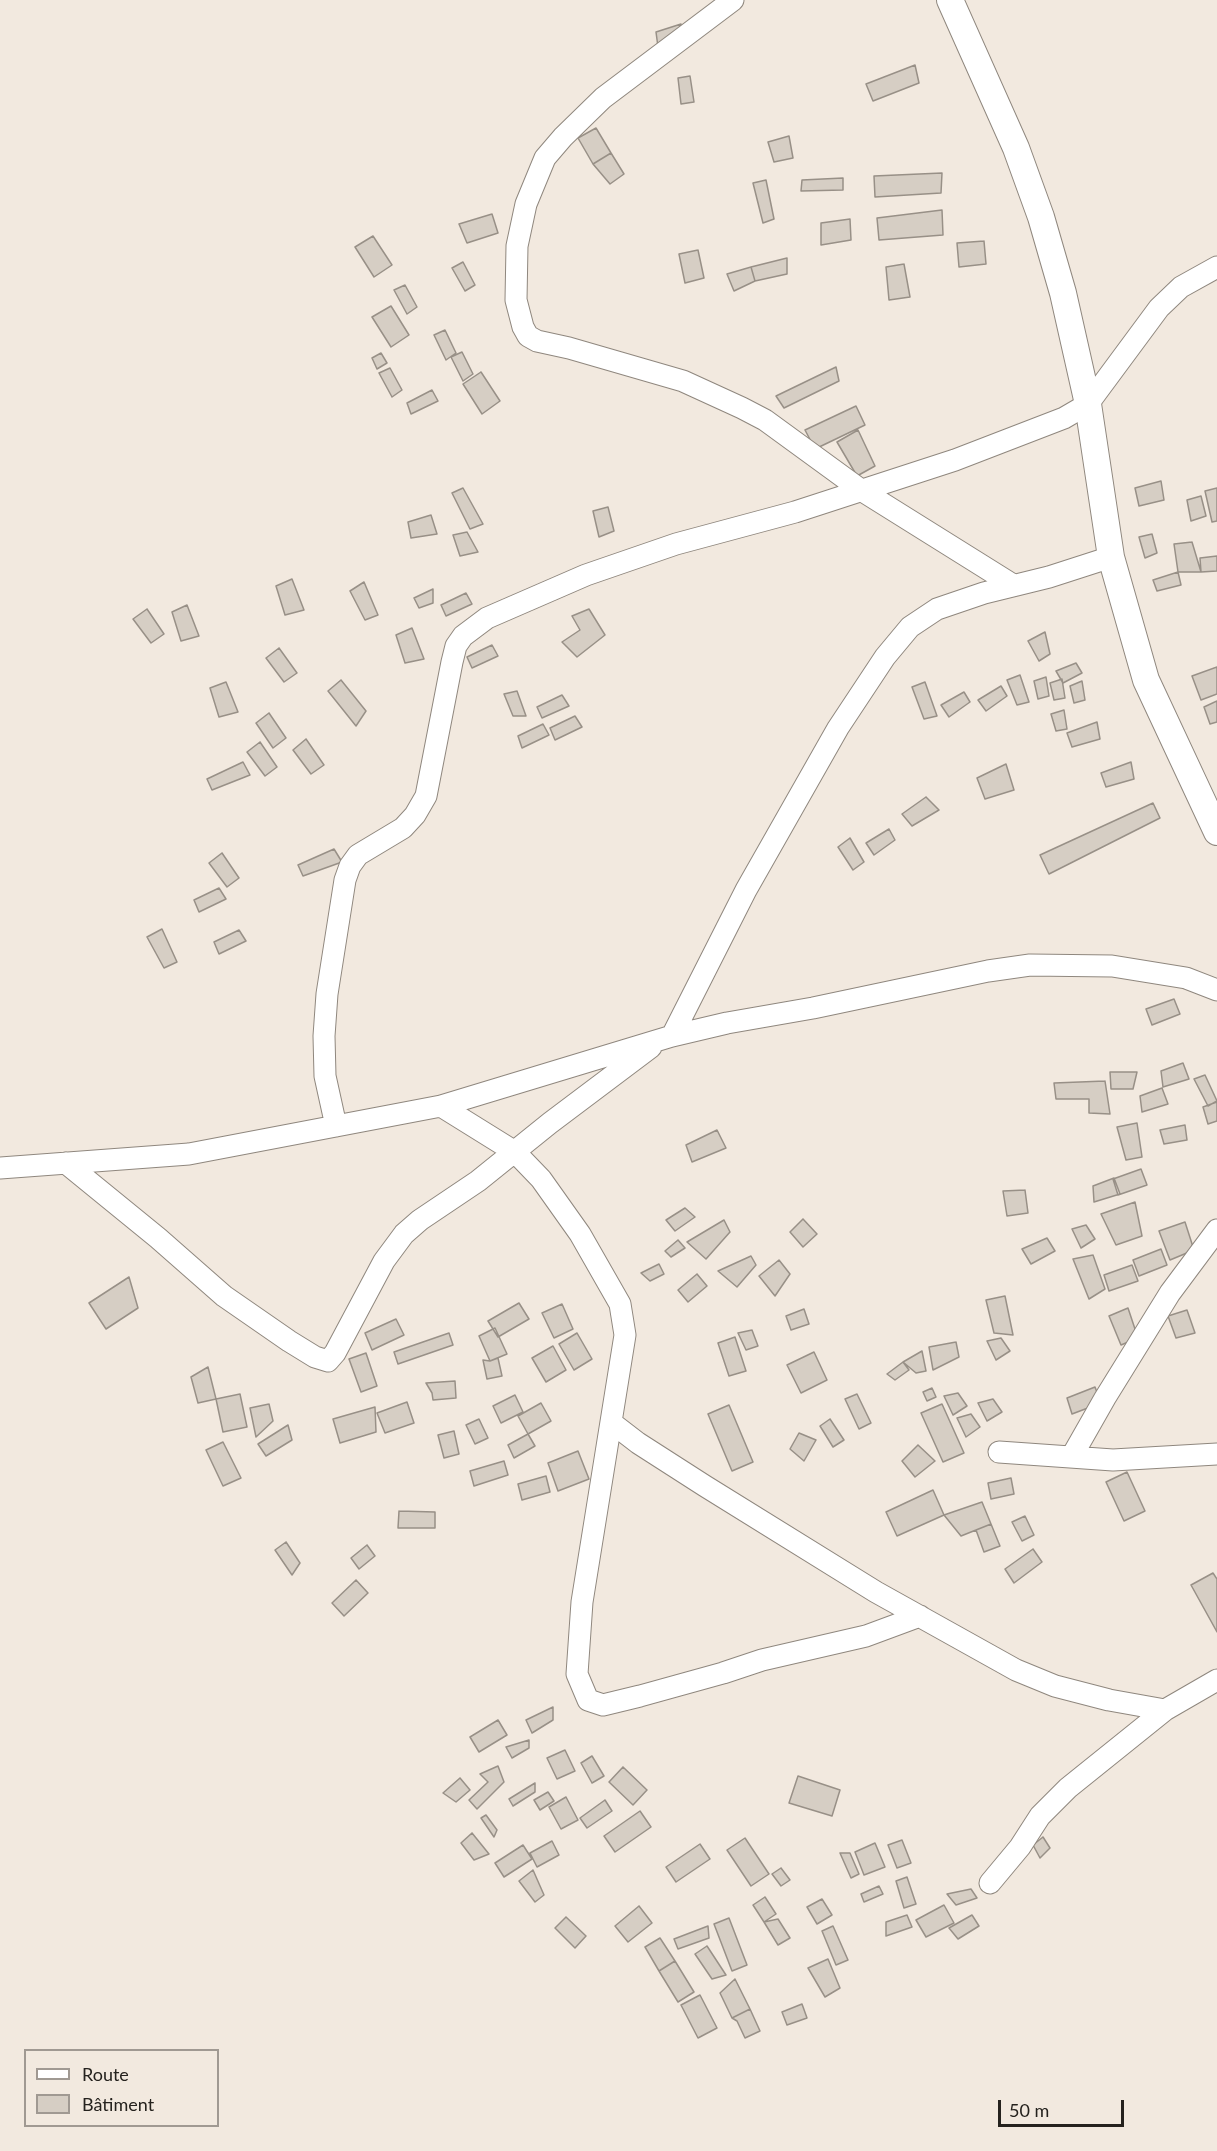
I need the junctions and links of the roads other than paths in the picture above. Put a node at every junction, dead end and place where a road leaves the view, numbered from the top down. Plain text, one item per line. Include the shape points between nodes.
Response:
1 (733, 0) edge
2 (950, 0) edge
3 (1217, 267) edge
4 (1088, 404) junction
5 (861, 490) junction
6 (1111, 557) junction
7 (1012, 585) junction
8 (1217, 832) edge
9 (1217, 990) edge
10 (666, 1038) junction
11 (441, 1106) junction
12 (336, 1126) junction
13 (515, 1152) junction
14 (66, 1163) junction
15 (0, 1168) edge
16 (1217, 1230) edge
17 (612, 1423) junction
18 (999, 1452) dead end
19 (1217, 1454) edge
20 (1072, 1456) junction
21 (920, 1616) junction
22 (1217, 1680) edge
23 (1165, 1710) junction
24 (990, 1883) dead end

1 - 5 street via 603,98 545,158 526,204 517,246 516,300 528,336 537,341 682,381 720,397 765,420
2 - 4 main road via 1016,148 1041,217
3 - 4 street via 1181,287 1159,308
4 - 5 street via 1050,425
4 - 6 main road
5 - 7 street
5 - 12 street via 676,544 586,575 488,618 463,636 452,662 426,796 403,828 358,855 345,880 324,1036 325,1076
6 - 7 street via 1049,578
6 - 8 main road via 1146,680
7 - 10 street via 937,609 910,627 885,657 838,728
9 - 10 street via 1186,978 1112,966 1030,964
10 - 11 street
10 - 13 street
11 - 12 street
11 - 13 street
12 - 14 street via 189,1154
13 - 14 street via 405,1234 384,1261 328,1361 282,1337 224,1296
13 - 17 street via 541,1179 574,1225 620,1304 625,1335
14 - 15 street
16 - 20 street via 1170,1293
17 - 21 street via 705,1486
17 - 21 street via 582,1602 577,1674 588,1700 603,1705 640,1696 762,1660 866,1636
18 - 20 street
19 - 20 street via 1113,1460
21 - 23 street via 1016,1670 1055,1686 1109,1701
22 - 23 street
23 - 24 street via 1068,1788 1040,1816

